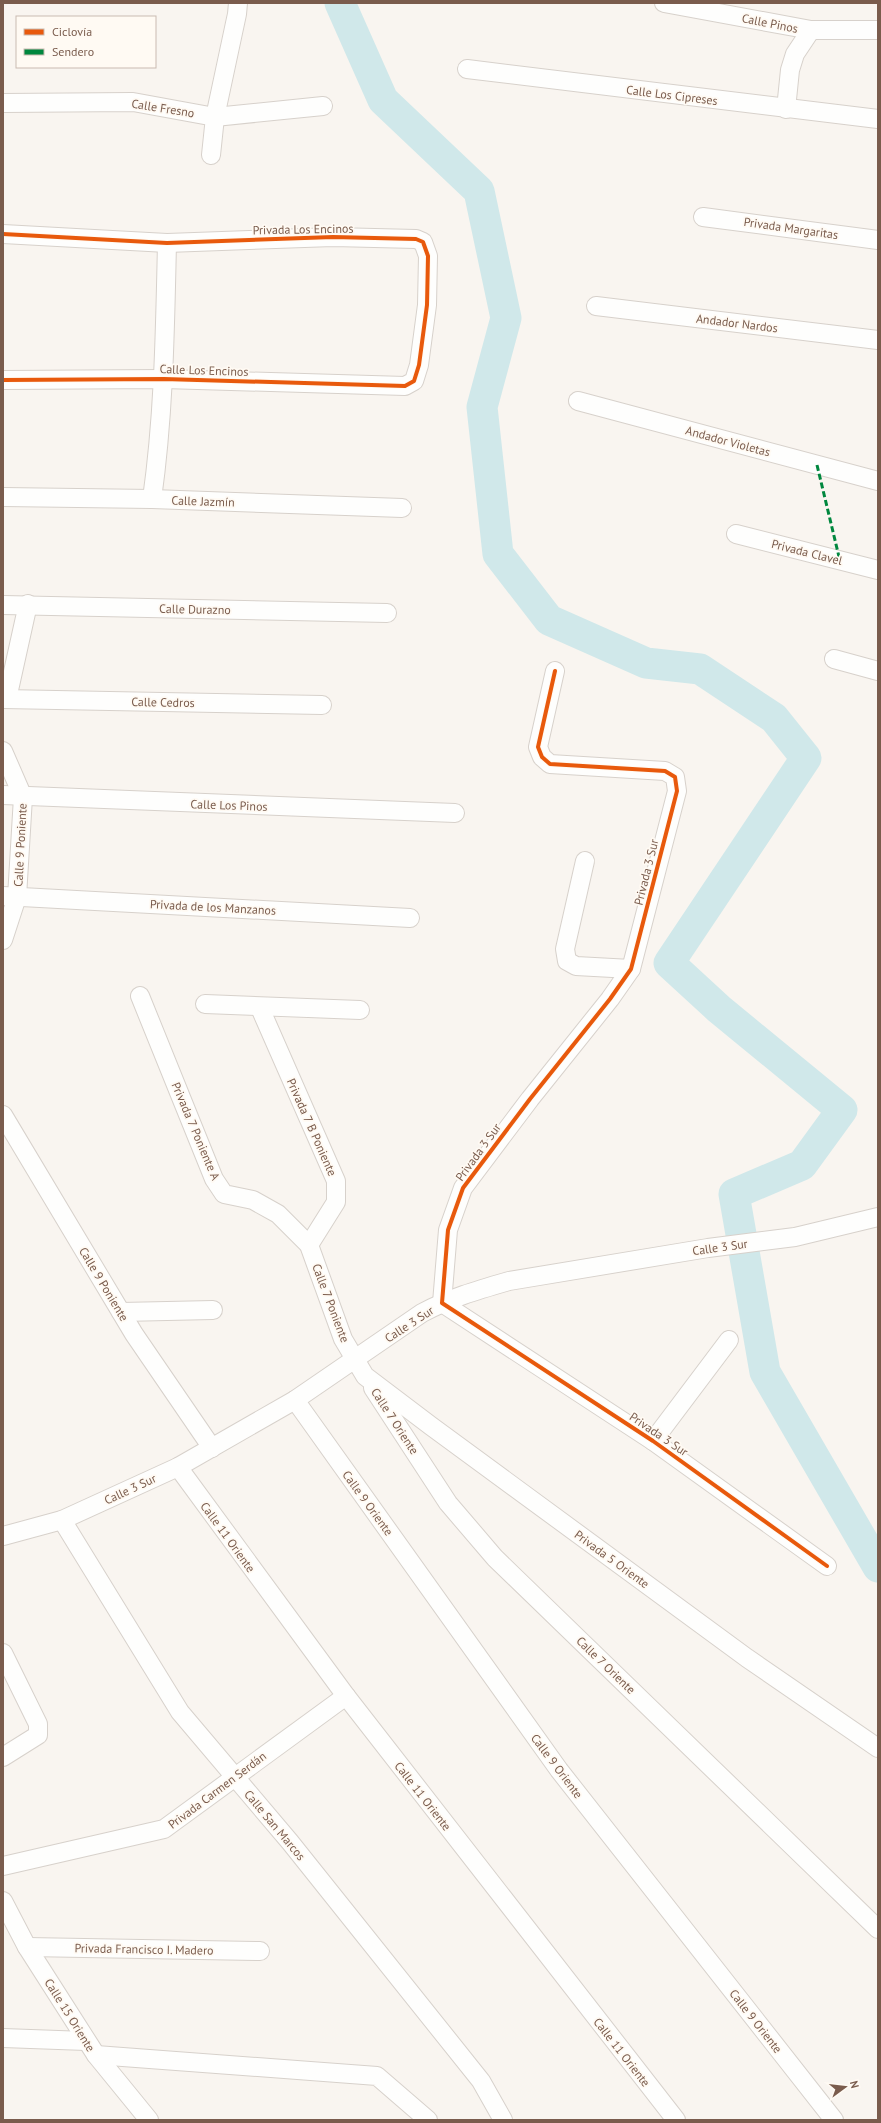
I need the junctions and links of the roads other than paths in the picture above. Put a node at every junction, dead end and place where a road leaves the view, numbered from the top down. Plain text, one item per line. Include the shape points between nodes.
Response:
1 (238, 3) edge
2 (664, 3) edge
3 (727, 8) edge
4 (811, 30) junction
5 (878, 30) edge
6 (467, 69) dead end
7 (3, 103) edge
8 (323, 106) dead end
9 (786, 109) junction
10 (215, 117) junction
11 (878, 119) edge
12 (211, 155) dead end
13 (703, 217) dead end
14 (3, 234) edge
15 (878, 240) edge
16 (167, 243) junction
17 (596, 306) dead end
18 (878, 340) edge
19 (164, 379) junction
20 (3, 380) edge
21 (405, 386) joint
22 (578, 400) dead end
23 (878, 482) edge
24 (3, 497) edge
25 (152, 499) junction
26 (402, 508) dead end
27 (736, 534) dead end
28 (878, 570) edge
29 (28, 604) junction
30 (3, 605) edge
31 (388, 613) dead end
32 (834, 659) dead end
33 (555, 671) dead end
34 (878, 671) edge
35 (5, 699) edge
36 (322, 705) dead end
37 (3, 751) edge
38 (3, 795) edge
39 (23, 797) junction
40 (455, 814) dead end
41 (585, 861) dead end
42 (10, 896) edge
43 (410, 918) dead end
44 (3, 940) edge
45 (630, 969) junction
46 (140, 996) dead end
47 (205, 1004) dead end
48 (260, 1008) junction
49 (360, 1010) dead end
50 (3, 1115) edge
51 (878, 1217) edge
52 (309, 1245) junction
53 (442, 1303) junction
54 (213, 1310) dead end
55 (121, 1312) junction
56 (728, 1340) dead end
57 (355, 1360) junction
58 (365, 1376) junction
59 (295, 1400) junction
60 (653, 1441) junction
61 (212, 1448) junction
62 (178, 1467) junction
63 (62, 1520) junction
64 (6, 1531) edge
65 (827, 1566) dead end
66 (3, 1653) edge
67 (346, 1696) junction
68 (878, 1748) edge
69 (3, 1757) edge
70 (235, 1776) junction
71 (3, 1866) edge
72 (3, 1901) edge
73 (878, 1929) edge
74 (28, 1946) junction
75 (260, 1951) dead end
76 (3, 2038) edge
77 (91, 2048) junction
78 (149, 2120) edge
79 (428, 2120) edge
80 (502, 2120) edge
81 (676, 2120) edge
82 (834, 2120) edge

1 - 10 street via 238,14
2 - 3 street, Calle Pinos
3 - 4 street, Calle Pinos
4 - 5 street, Calle Pinos
4 - 9 street via 793,59
6 - 9 street, Calle Los Cipreses
7 - 10 street, Calle Fresno via 134,102
8 - 10 street, Calle Fresno
9 - 11 street, Calle Los Cipreses
10 - 12 street
13 - 15 street, Privada Margaritas
14 - 16 street, Privada Los Encinos
16 - 19 street
16 - 21 street, Privada Los Encinos via 333,237 416,238 424,242 428,256 427,305 419,365 414,381
17 - 18 street, Andador Nardos
19 - 20 street, Calle Los Encinos
19 - 21 street, Calle Los Encinos
19 - 25 street
22 - 23 street, Andador Violetas
24 - 25 street, Calle Jazmín
25 - 26 street, Calle Jazmín
27 - 28 street, Privada Clavel
29 - 30 street, Calle Durazno
29 - 31 street, Calle Durazno
29 - 35 street
32 - 34 street
33 - 45 street, Privada 3 Sur via 538,747 542,757 550,764 665,771 675,777 677,791
35 - 36 street, Calle Cedros
37 - 39 street, Calle 9 Poniente
38 - 39 street, Calle Los Pinos
39 - 40 street, Calle Los Pinos
39 - 42 street, Calle 9 Poniente
41 - 45 street via 565,949 567,960 576,966
42 - 43 street, Privada de los Manzanos
42 - 44 street, Calle 9 Poniente
45 - 53 street, Privada 3 Sur via 610,999 463,1188 448,1230
46 - 52 street, Privada 7 Poniente A via 214,1179 224,1194 253,1200 278,1214
47 - 48 street
48 - 49 street
48 - 52 street, Privada 7 B Poniente via 336,1181 336,1202
50 - 55 street, Calle 9 Poniente
51 - 53 street, Calle 3 Sur via 795,1237 708,1248 509,1282 476,1290
52 - 57 street, Calle 7 Poniente via 343,1339
53 - 57 street, Calle 3 Sur via 422,1313
53 - 60 street, Privada 3 Sur
54 - 55 street
55 - 61 street, Calle 9 Poniente
56 - 60 street
57 - 58 street, Privada 5 Oriente
57 - 59 street, Calle 3 Sur
58 - 68 street, Privada 5 Oriente via 747,1658
58 - 73 street, Calle 7 Oriente via 448,1503 495,1558
59 - 61 street, Calle 3 Sur
59 - 82 street, Calle 9 Oriente via 559,1770
60 - 65 street, Privada 3 Sur
61 - 62 street, Calle 3 Sur
62 - 63 street, Calle 3 Sur
62 - 67 street, Calle 11 Oriente
63 - 64 street, Calle 3 Sur
63 - 70 street, Calle San Marcos via 180,1712
66 - 69 street via 38,1724 38,1735
67 - 70 street, Privada Carmen Serdán
67 - 81 street, Calle 11 Oriente
70 - 71 street, Privada Carmen Serdán via 164,1829
70 - 80 street, Calle San Marcos via 481,2081
72 - 74 street, Calle 15 Oriente
74 - 75 street, Privada Francisco I. Madero
74 - 77 street, Calle 15 Oriente
76 - 77 street
77 - 78 street, Calle 15 Oriente
77 - 79 street via 377,2076

